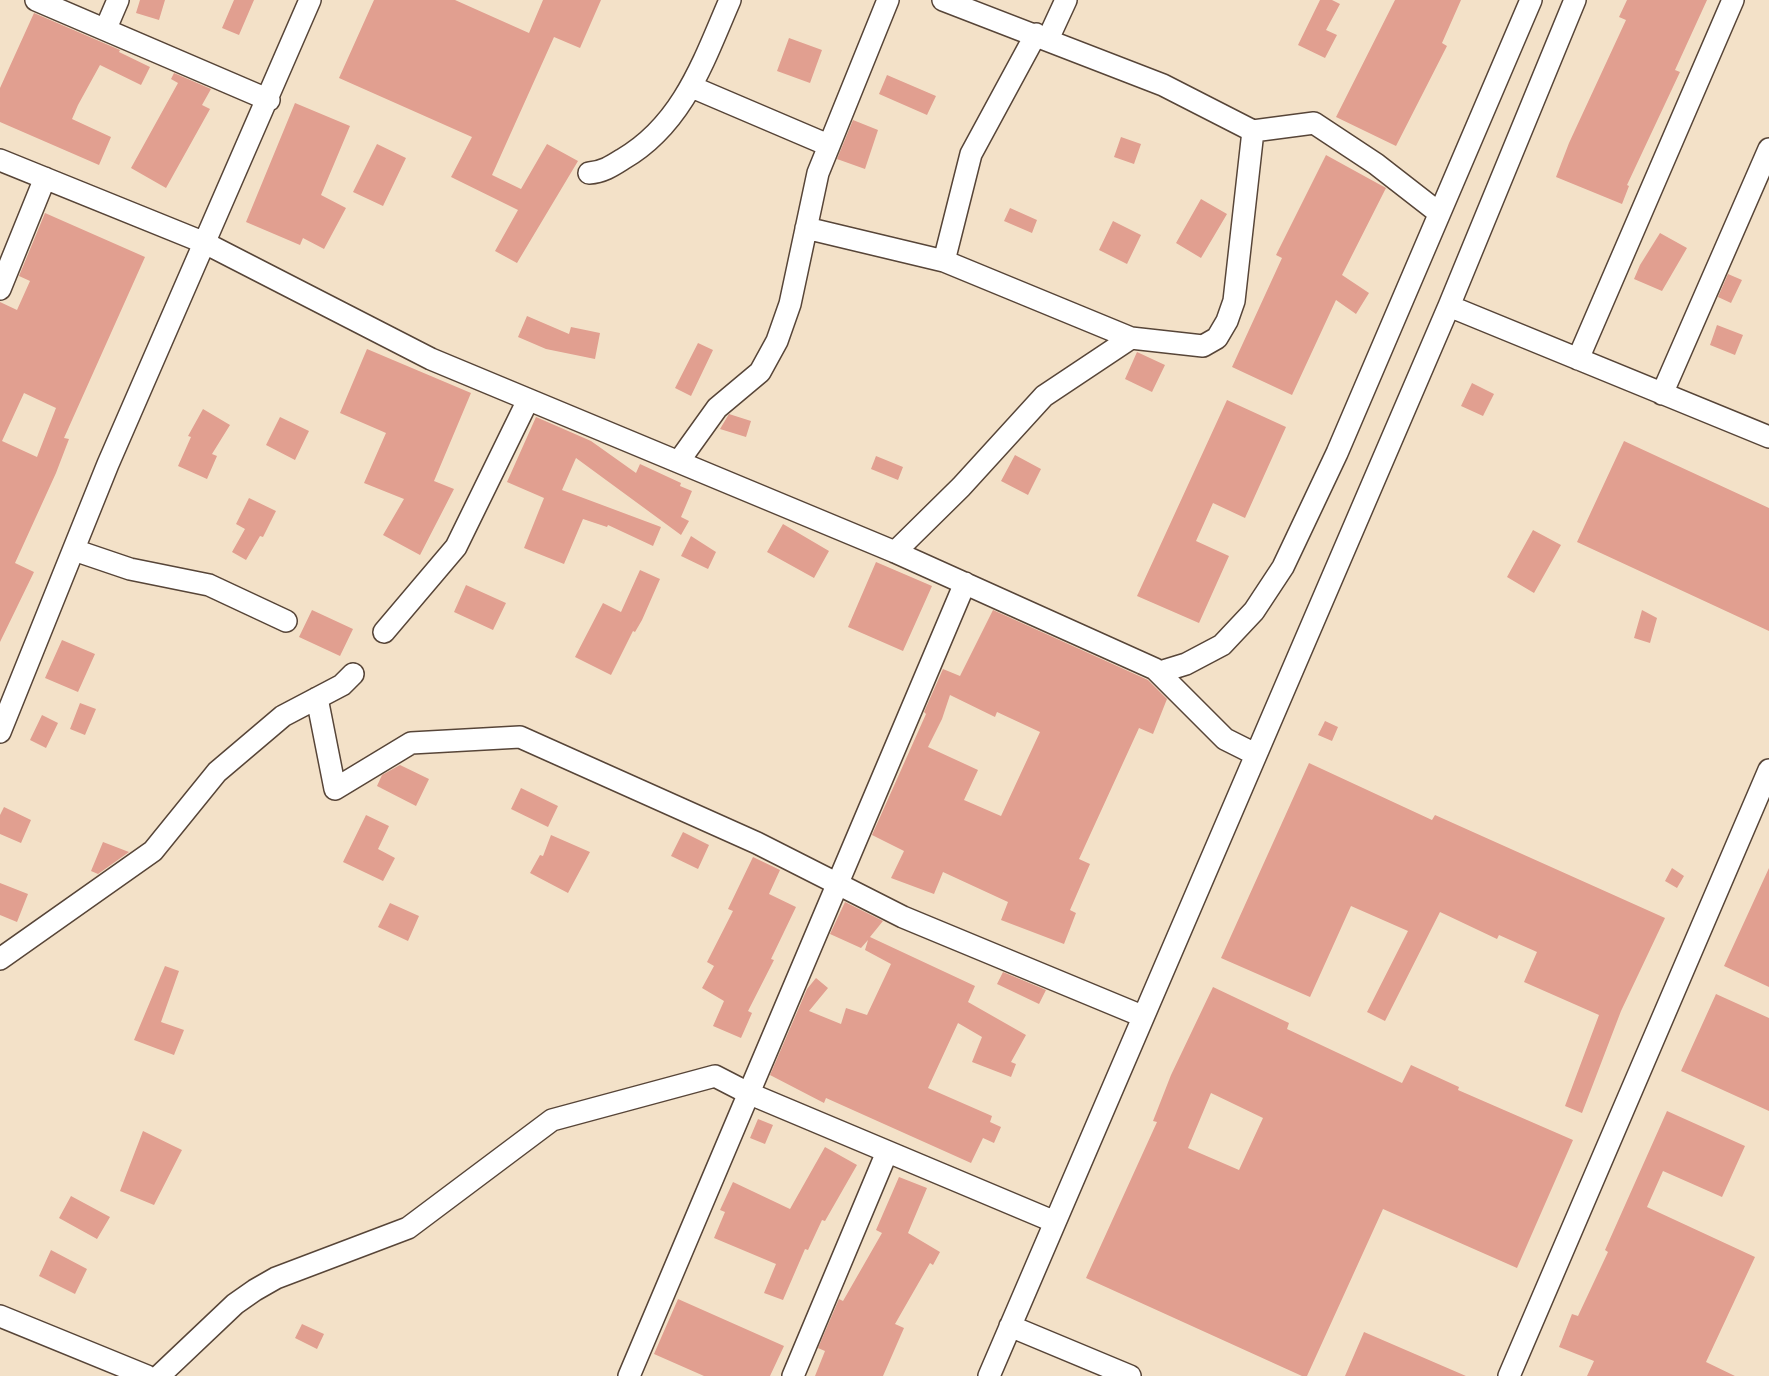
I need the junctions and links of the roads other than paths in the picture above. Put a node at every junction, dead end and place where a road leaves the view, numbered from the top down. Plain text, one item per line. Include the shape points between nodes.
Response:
1 (36, 0) edge
2 (118, 0) edge
3 (310, 0) edge
4 (730, 0) edge
5 (888, 0) edge
6 (943, 0) edge
7 (1066, 0) edge
8 (1531, 0) edge
9 (1575, 0) edge
10 (1734, 0) edge
11 (106, 28) junction
12 (1042, 36) junction
13 (692, 87) junction
14 (269, 100) junction
15 (1253, 131) junction
16 (828, 145) junction
17 (1769, 149) edge
18 (0, 160) edge
19 (589, 173) dead end
20 (45, 178) junction
21 (1439, 213) junction
22 (806, 228) junction
23 (205, 243) junction
24 (944, 261) junction
25 (0, 289) edge
26 (1449, 306) junction
27 (1131, 338) junction
28 (1578, 359) junction
29 (1662, 394) junction
30 (528, 400) junction
31 (1769, 437) edge
32 (678, 461) junction
33 (74, 550) junction
34 (895, 552) junction
35 (965, 583) junction
36 (286, 621) dead end
37 (384, 632) dead end
38 (1160, 672) junction
39 (353, 674) dead end
40 (317, 698) junction
41 (6, 700) edge
42 (0, 732) edge
43 (1255, 754) junction
44 (1769, 770) edge
45 (837, 884) junction
46 (0, 959) edge
47 (1142, 1016) junction
48 (748, 1093) junction
49 (887, 1152) junction
50 (1055, 1222) junction
51 (0, 1316) edge
52 (1010, 1326) junction
53 (147, 1376) edge
54 (159, 1376) edge
55 (629, 1376) edge
56 (794, 1376) edge
57 (989, 1376) edge
58 (1130, 1376) edge
59 (1509, 1376) edge

1 - 11 street
2 - 11 street
3 - 14 street
4 - 13 street
5 - 16 street
6 - 12 street
7 - 12 street
8 - 21 street
9 - 26 street
10 - 28 street
11 - 14 street
12 - 15 street via 1163,85
12 - 24 street via 971,154
13 - 16 street
13 - 19 street via 656,136 643,147 601,172
14 - 23 street
15 - 21 street via 1314,123
15 - 27 street via 1234,301 1217,338 1203,346
16 - 22 street
17 - 29 street
18 - 20 street
20 - 23 street
20 - 25 street
21 - 38 street via 1284,567 1254,611 1222,645 1186,664
22 - 24 street
22 - 32 street via 790,304 777,341 760,372 717,408
23 - 30 street via 431,359
23 - 33 street
24 - 27 street
26 - 28 street
26 - 43 street
27 - 34 street via 1044,396 962,487
28 - 29 street
29 - 31 street
30 - 32 street
30 - 37 street via 456,547
32 - 34 street
33 - 36 street via 130,569 209,585
33 - 41 street
34 - 35 street
35 - 38 street
35 - 45 street
38 - 43 street via 1225,739
39 - 40 street via 342,685
40 - 45 street via 335,789 411,743 519,737 757,843
40 - 46 street via 283,716 217,772 153,851
41 - 42 street
43 - 47 street
44 - 59 street
45 - 47 street via 903,917
45 - 48 street
47 - 50 street
48 - 49 street
48 - 54 street via 715,1076 552,1120 408,1228 276,1278 255,1290
48 - 55 street
49 - 50 street
49 - 56 street
50 - 52 street
51 - 53 street
52 - 57 street
52 - 58 street

